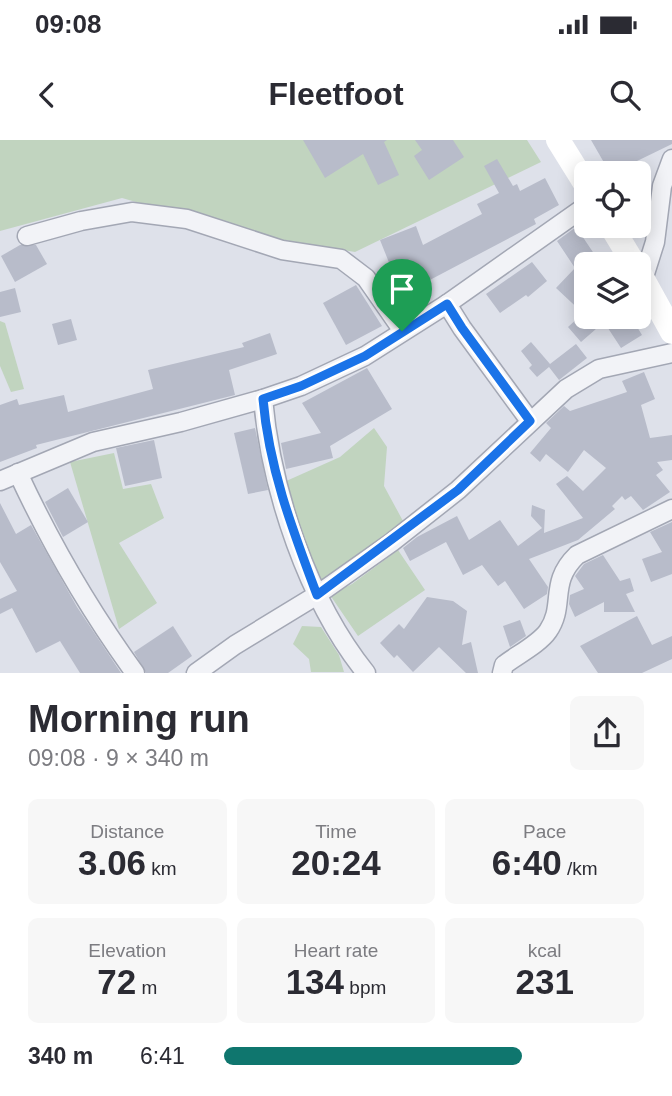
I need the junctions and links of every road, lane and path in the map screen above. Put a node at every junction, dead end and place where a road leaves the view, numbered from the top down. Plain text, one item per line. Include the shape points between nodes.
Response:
1 (558, 140) edge
2 (672, 159) edge
3 (574, 166) edge
4 (574, 214) edge
5 (27, 236) dead end
6 (650, 252) edge
7 (651, 294) edge
8 (447, 304) junction
9 (402, 331) junction
10 (672, 332) edge
11 (672, 353) edge
12 (263, 399) junction
13 (530, 421) junction
14 (18, 473) junction
15 (0, 481) edge
16 (672, 509) edge
17 (317, 595) junction
18 (135, 673) edge
19 (196, 673) edge
20 (366, 673) edge
21 (502, 673) edge

1 - 3 street
2 - 6 street
4 - 8 street
5 - 9 street via 132,212 187,219 282,250 341,260 366,278
7 - 10 street
8 - 9 street
8 - 13 street
9 - 12 street via 365,356
11 - 13 street via 599,369 566,389
12 - 14 street via 93,442
12 - 17 street via 267,440 282,501
13 - 17 street via 458,490
14 - 15 street
14 - 18 street via 71,572
16 - 21 street via 577,555 565,566 548,631 505,665
17 - 19 street
17 - 20 street via 343,644

